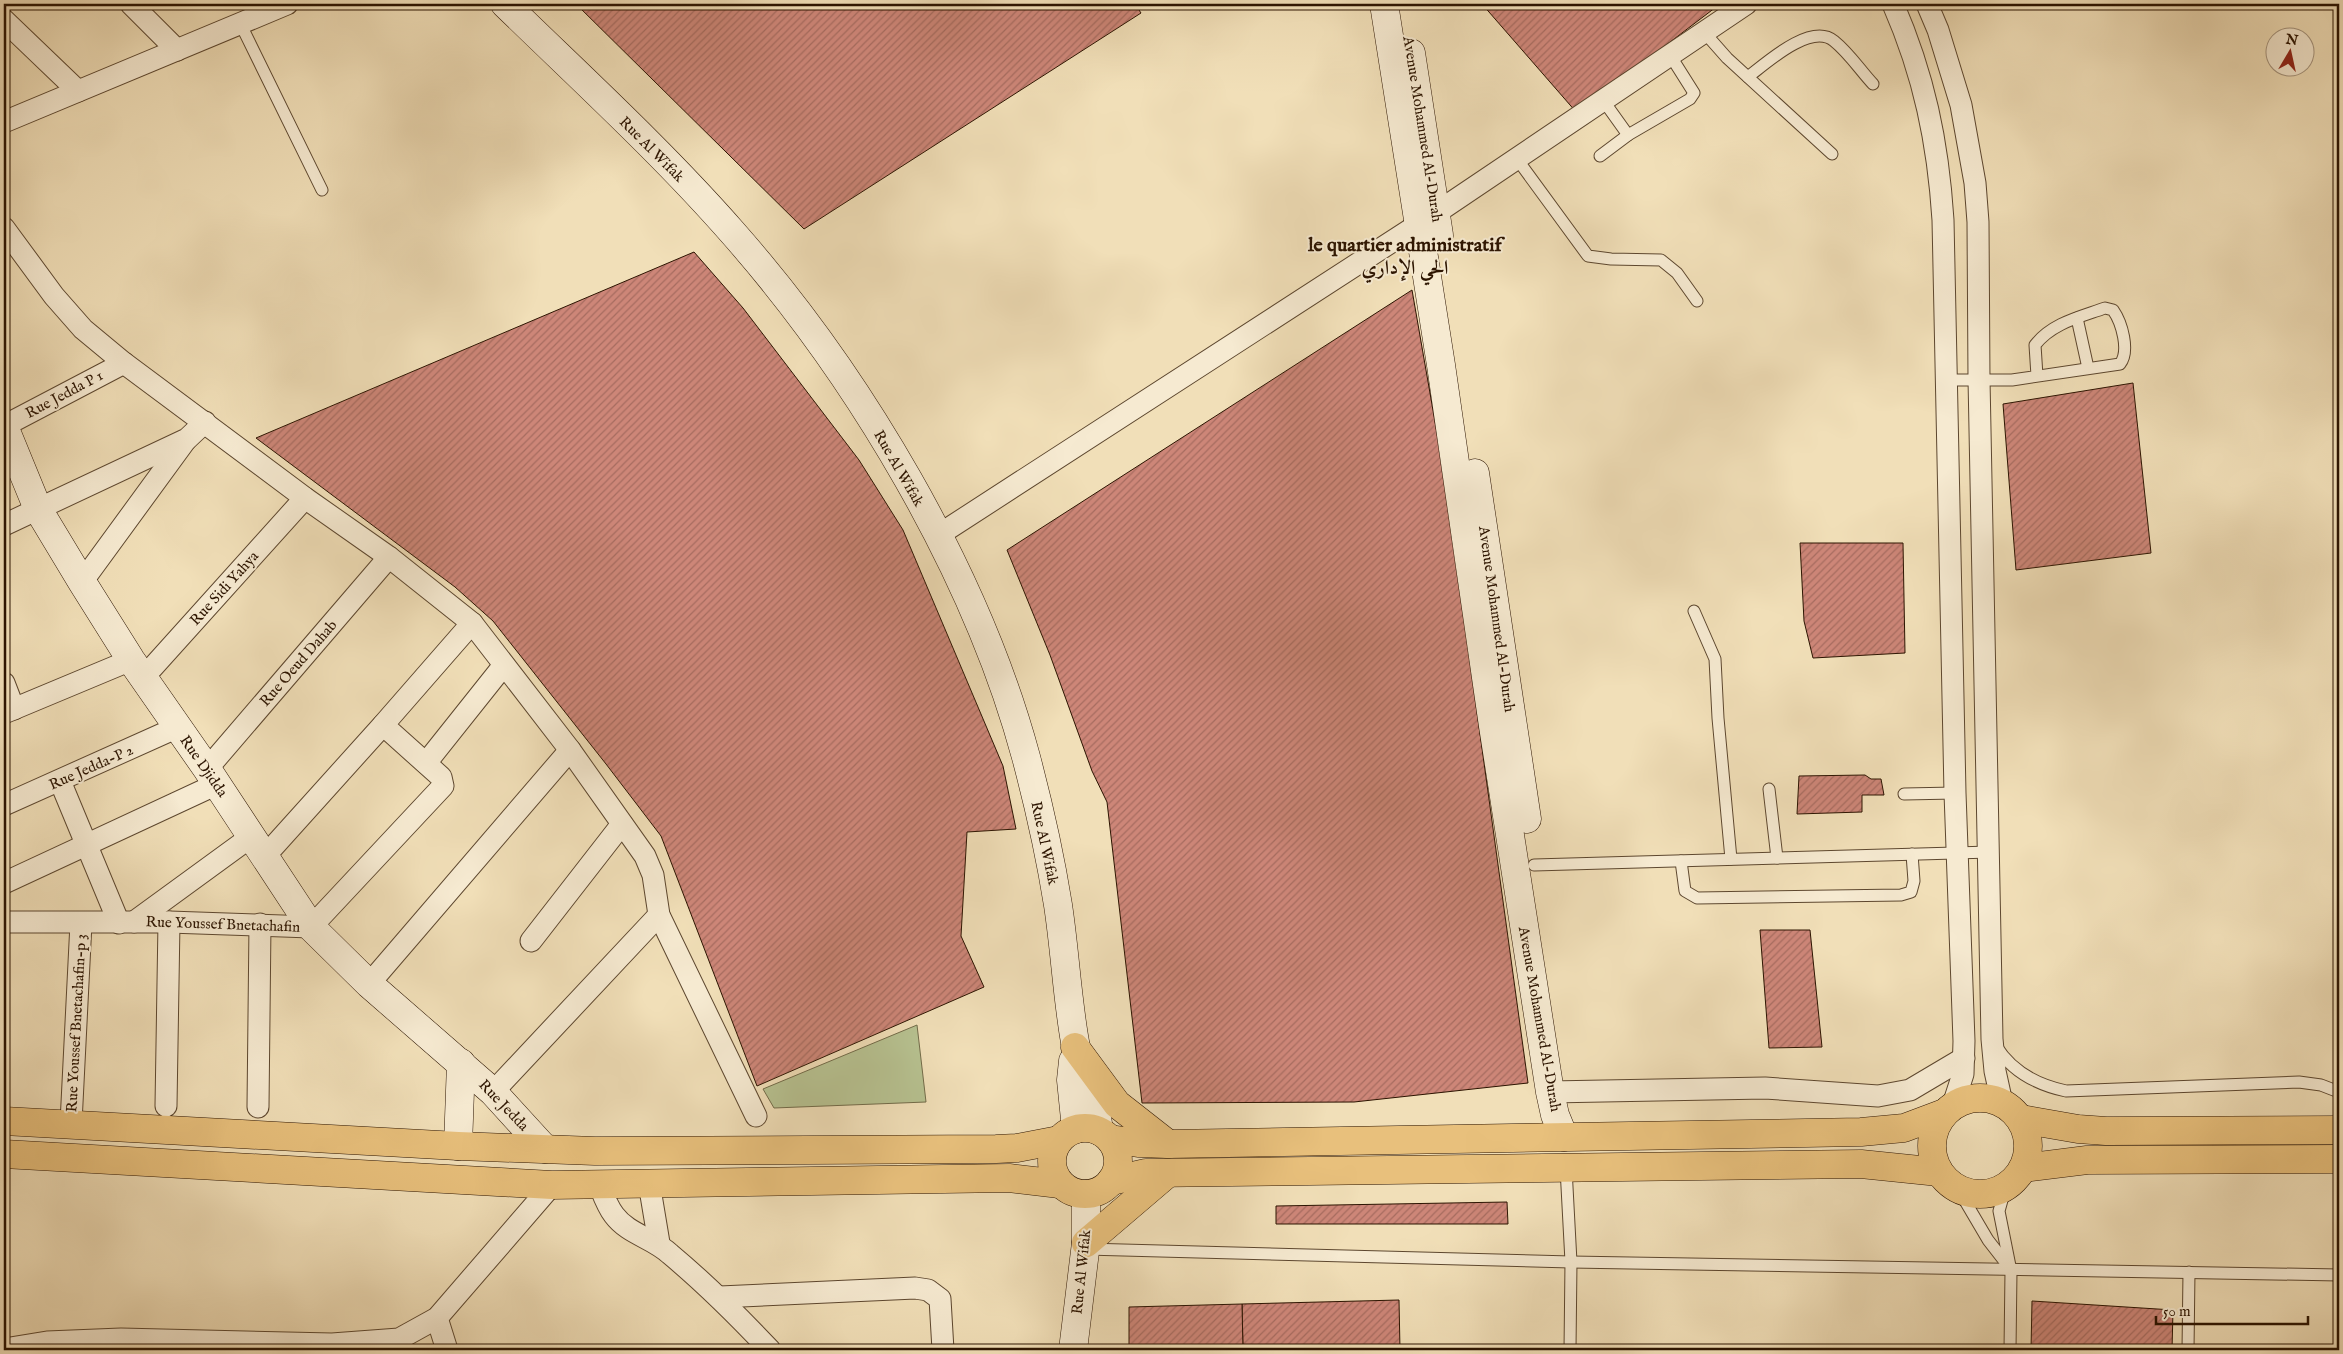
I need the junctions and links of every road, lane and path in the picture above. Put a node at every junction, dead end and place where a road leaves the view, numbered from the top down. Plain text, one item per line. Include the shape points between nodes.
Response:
1 (131, 4) edge
2 (286, 4) edge
3 (506, 4) edge
4 (1384, 4) edge
5 (1403, 4) edge
6 (1746, 4) edge
7 (1893, 4) edge
8 (1927, 4) edge
9 (4, 20) edge
10 (240, 23) junction
11 (1704, 32) junction
12 (177, 50) junction
13 (1670, 55) junction
14 (1748, 77) junction
15 (1873, 84) dead end
16 (78, 91) junction
17 (1603, 100) junction
18 (4, 122) edge
19 (1628, 135) junction
20 (1832, 154) dead end
21 (1600, 156) dead end
22 (1517, 159) junction
23 (322, 190) dead end
24 (1427, 219) junction
25 (4, 228) edge
26 (1697, 301) dead end
27 (2077, 318) junction
28 (124, 363) junction
29 (2088, 368) junction
30 (2037, 376) junction
31 (1979, 379) junction
32 (1947, 380) junction
33 (205, 422) junction
34 (4, 426) edge
35 (187, 439) junction
36 (305, 498) junction
37 (38, 509) junction
38 (4, 525) edge
39 (937, 536) junction
40 (389, 557) junction
41 (82, 582) junction
42 (1694, 611) dead end
43 (472, 623) junction
44 (504, 665) junction
45 (137, 669) junction
46 (4, 684) edge
47 (9, 711) edge
48 (383, 725) junction
49 (178, 727) junction
50 (570, 750) junction
51 (426, 764) junction
52 (212, 777) junction
53 (60, 781) junction
54 (1769, 790) dead end
55 (1955, 793) junction
56 (1904, 794) dead end
57 (4, 805) edge
58 (622, 824) junction
59 (87, 845) junction
60 (258, 846) junction
61 (1990, 852) junction
62 (1957, 853) junction
63 (1912, 854) junction
64 (1777, 858) junction
65 (1731, 859) junction
66 (1681, 860) junction
67 (1524, 866) junction
68 (4, 883) edge
69 (659, 914) junction
70 (4, 922) edge
71 (126, 922) junction
72 (169, 922) junction
73 (81, 923) junction
74 (260, 924) junction
75 (311, 927) junction
76 (531, 941) dead end
77 (369, 984) junction
78 (1992, 1039) junction
79 (1075, 1047) junction
80 (1964, 1058) junction
81 (461, 1063) junction
82 (1558, 1091) junction
83 (493, 1092) junction
84 (2339, 1092) edge
85 (166, 1106) dead end
86 (258, 1107) dead end
87 (1949, 1109) junction
88 (2011, 1111) junction
89 (756, 1116) dead end
90 (4, 1121) edge
91 (71, 1123) junction
92 (2339, 1130) edge
93 (1086, 1135) junction
94 (1564, 1137) junction
95 (1168, 1144) junction
96 (458, 1146) junction
97 (545, 1149) junction
98 (4, 1154) edge
99 (2339, 1160) edge
100 (1566, 1168) junction
101 (1168, 1173) junction
102 (2015, 1177) junction
103 (1949, 1180) junction
104 (1111, 1181) junction
105 (649, 1183) junction
106 (599, 1184) junction
107 (1060, 1184) junction
108 (552, 1185) junction
109 (1086, 1194) junction
110 (659, 1244) junction
111 (1085, 1246) junction
112 (1570, 1262) junction
113 (2011, 1271) junction
114 (2189, 1272) junction
115 (2339, 1275) edge
116 (720, 1297) junction
117 (437, 1318) junction
118 (4, 1348) edge
119 (447, 1350) edge
120 (770, 1350) edge
121 (943, 1350) edge
122 (1073, 1350) edge
123 (1570, 1350) edge
124 (2010, 1350) edge
125 (2188, 1350) edge

1 - 12 street
2 - 10 street
3 - 39 street, Rue Al Wifak via 700,196 768,274 859,401
4 - 24 street, Avenue Mohammed Al-Durah
5 - 24 street, Avenue Mohammed Al-Durah
6 - 11 street
7 - 32 street via 1915,59 1935,138 1943,220
8 - 31 street via 1959,96 1975,183
9 - 16 street
10 - 12 street
10 - 23 lane
11 - 13 street
11 - 14 lane
12 - 16 street
13 - 17 street
13 - 19 lane via 1694,93 1690,99
14 - 15 lane via 1781,52 1805,38 1818,36 1833,40
14 - 20 lane
16 - 18 street
17 - 19 lane
17 - 22 street
19 - 21 lane
22 - 24 street
22 - 26 lane via 1588,256 1662,260 1677,273
24 - 39 street
24 - 67 street, Avenue Mohammed Al-Durah
25 - 28 street via 71,316
27 - 29 lane
27 - 29 lane via 2105,308 2113,310 2124,344 2125,358 2120,364
27 - 30 lane via 2058,325 2035,345
28 - 33 street
28 - 34 street, Rue Jedda P 1
29 - 30 lane
30 - 31 lane via 2012,380
31 - 32 lane
31 - 61 street
32 - 55 street
33 - 35 street
33 - 36 street
34 - 37 street, Rue Djidda
35 - 37 street
35 - 41 street
36 - 40 street
36 - 45 street, Rue Sidi Yahya
37 - 38 street
37 - 41 street, Rue Djidda
39 - 79 street, Rue Al Wifak via 978,624 1025,754 1044,829 1058,906
40 - 43 street
40 - 52 street, Rue Oeud Dahab
41 - 45 street, Rue Djidda
42 - 65 lane via 1715,659
43 - 44 street
43 - 48 street, Rue Youssef Bnetachafin
44 - 50 street
44 - 51 street
45 - 47 street
45 - 49 street, Rue Djidda
46 - 47 street
48 - 51 street
48 - 60 street, Rue Youssef Bnetachafin
49 - 52 street, Rue Djidda
49 - 53 street, Rue Jedda-P 2
50 - 58 street
50 - 77 street
51 - 75 street via 441,777 442,786
52 - 59 street
52 - 60 street, Rue Djidda
53 - 57 street, Rue Jedda-P 2
53 - 59 street
54 - 64 lane
55 - 56 lane
55 - 62 street
58 - 69 street via 645,856 653,875
58 - 76 street
59 - 68 street
59 - 71 street
60 - 71 street, Rue Youssef Bnetachafin
60 - 75 street, Rue Djidda
61 - 62 lane
61 - 78 street
62 - 63 lane
62 - 80 street
63 - 64 lane
63 - 66 lane via 1914,887 1911,892 1901,895 1692,897 1683,887
64 - 65 lane
65 - 66 lane
66 - 67 lane
67 - 82 street, Avenue Mohammed Al-Durah
69 - 83 street
69 - 89 street
70 - 73 street, Rue Youssef Bnetachafin
71 - 72 street, Rue Youssef Bnetachafin
71 - 73 street, Rue Youssef Bnetachafin
72 - 74 street, Rue Youssef Bnetachafin
72 - 85 street
73 - 91 street, Rue Youssef Bnetachafin-p 3
74 - 75 street, Rue Youssef Bnetachafin
74 - 86 street
75 - 77 street, Rue Djidda
77 - 81 street, Rue Djidda
78 - 84 lane via 2000,1053 2023,1074 2044,1085 2066,1091 2299,1082 2321,1084
78 - 88 street via 1995,1071
79 - 93 street, Rue Al Wifak via 1096,1108
79 - 95 highway via 1117,1104
80 - 82 street via 1910,1090 1878,1096 1765,1088
80 - 87 street via 1961,1082
81 - 83 street, Rue Jedda
81 - 96 street
82 - 94 street, Avenue Mohammed Al-Durah via 1567,1114
83 - 97 street, Rue Jedda
87 - 88 highway via 1977,1097
87 - 94 highway via 1918,1124 1883,1131
87 - 103 highway via 1937,1124 1931,1148
88 - 92 highway via 2058,1126 2106,1131
88 - 102 highway via 2028,1143
90 - 91 highway
91 - 96 highway
93 - 95 highway
93 - 97 highway via 996,1149 644,1152
93 - 104 highway via 1116,1148 1118,1160
93 - 107 highway via 1051,1157
94 - 95 highway
96 - 97 highway
98 - 108 highway
99 - 102 highway via 2087,1160
100 - 101 highway
100 - 103 highway via 1860,1164
100 - 112 lane
101 - 104 highway via 1137,1174
101 - 111 highway
102 - 103 highway via 1995,1192 1982,1194 1970,1193
102 - 113 lane via 1999,1211
103 - 113 lane
104 - 109 highway via 1096,1192
105 - 106 highway
105 - 107 highway via 1009,1178
105 - 110 street
106 - 108 highway
106 - 110 street via 613,1214 622,1224
107 - 109 highway via 1068,1190
108 - 117 street
109 - 111 street, Rue Al Wifak
110 - 116 street
111 - 112 lane
111 - 122 street, Rue Al Wifak
112 - 113 lane
112 - 123 lane
113 - 114 lane
113 - 124 lane
114 - 115 lane
114 - 125 lane
116 - 120 street
116 - 121 street via 923,1288 940,1299
117 - 118 street via 399,1339 383,1342 332,1344 121,1339 47,1342
117 - 119 street

